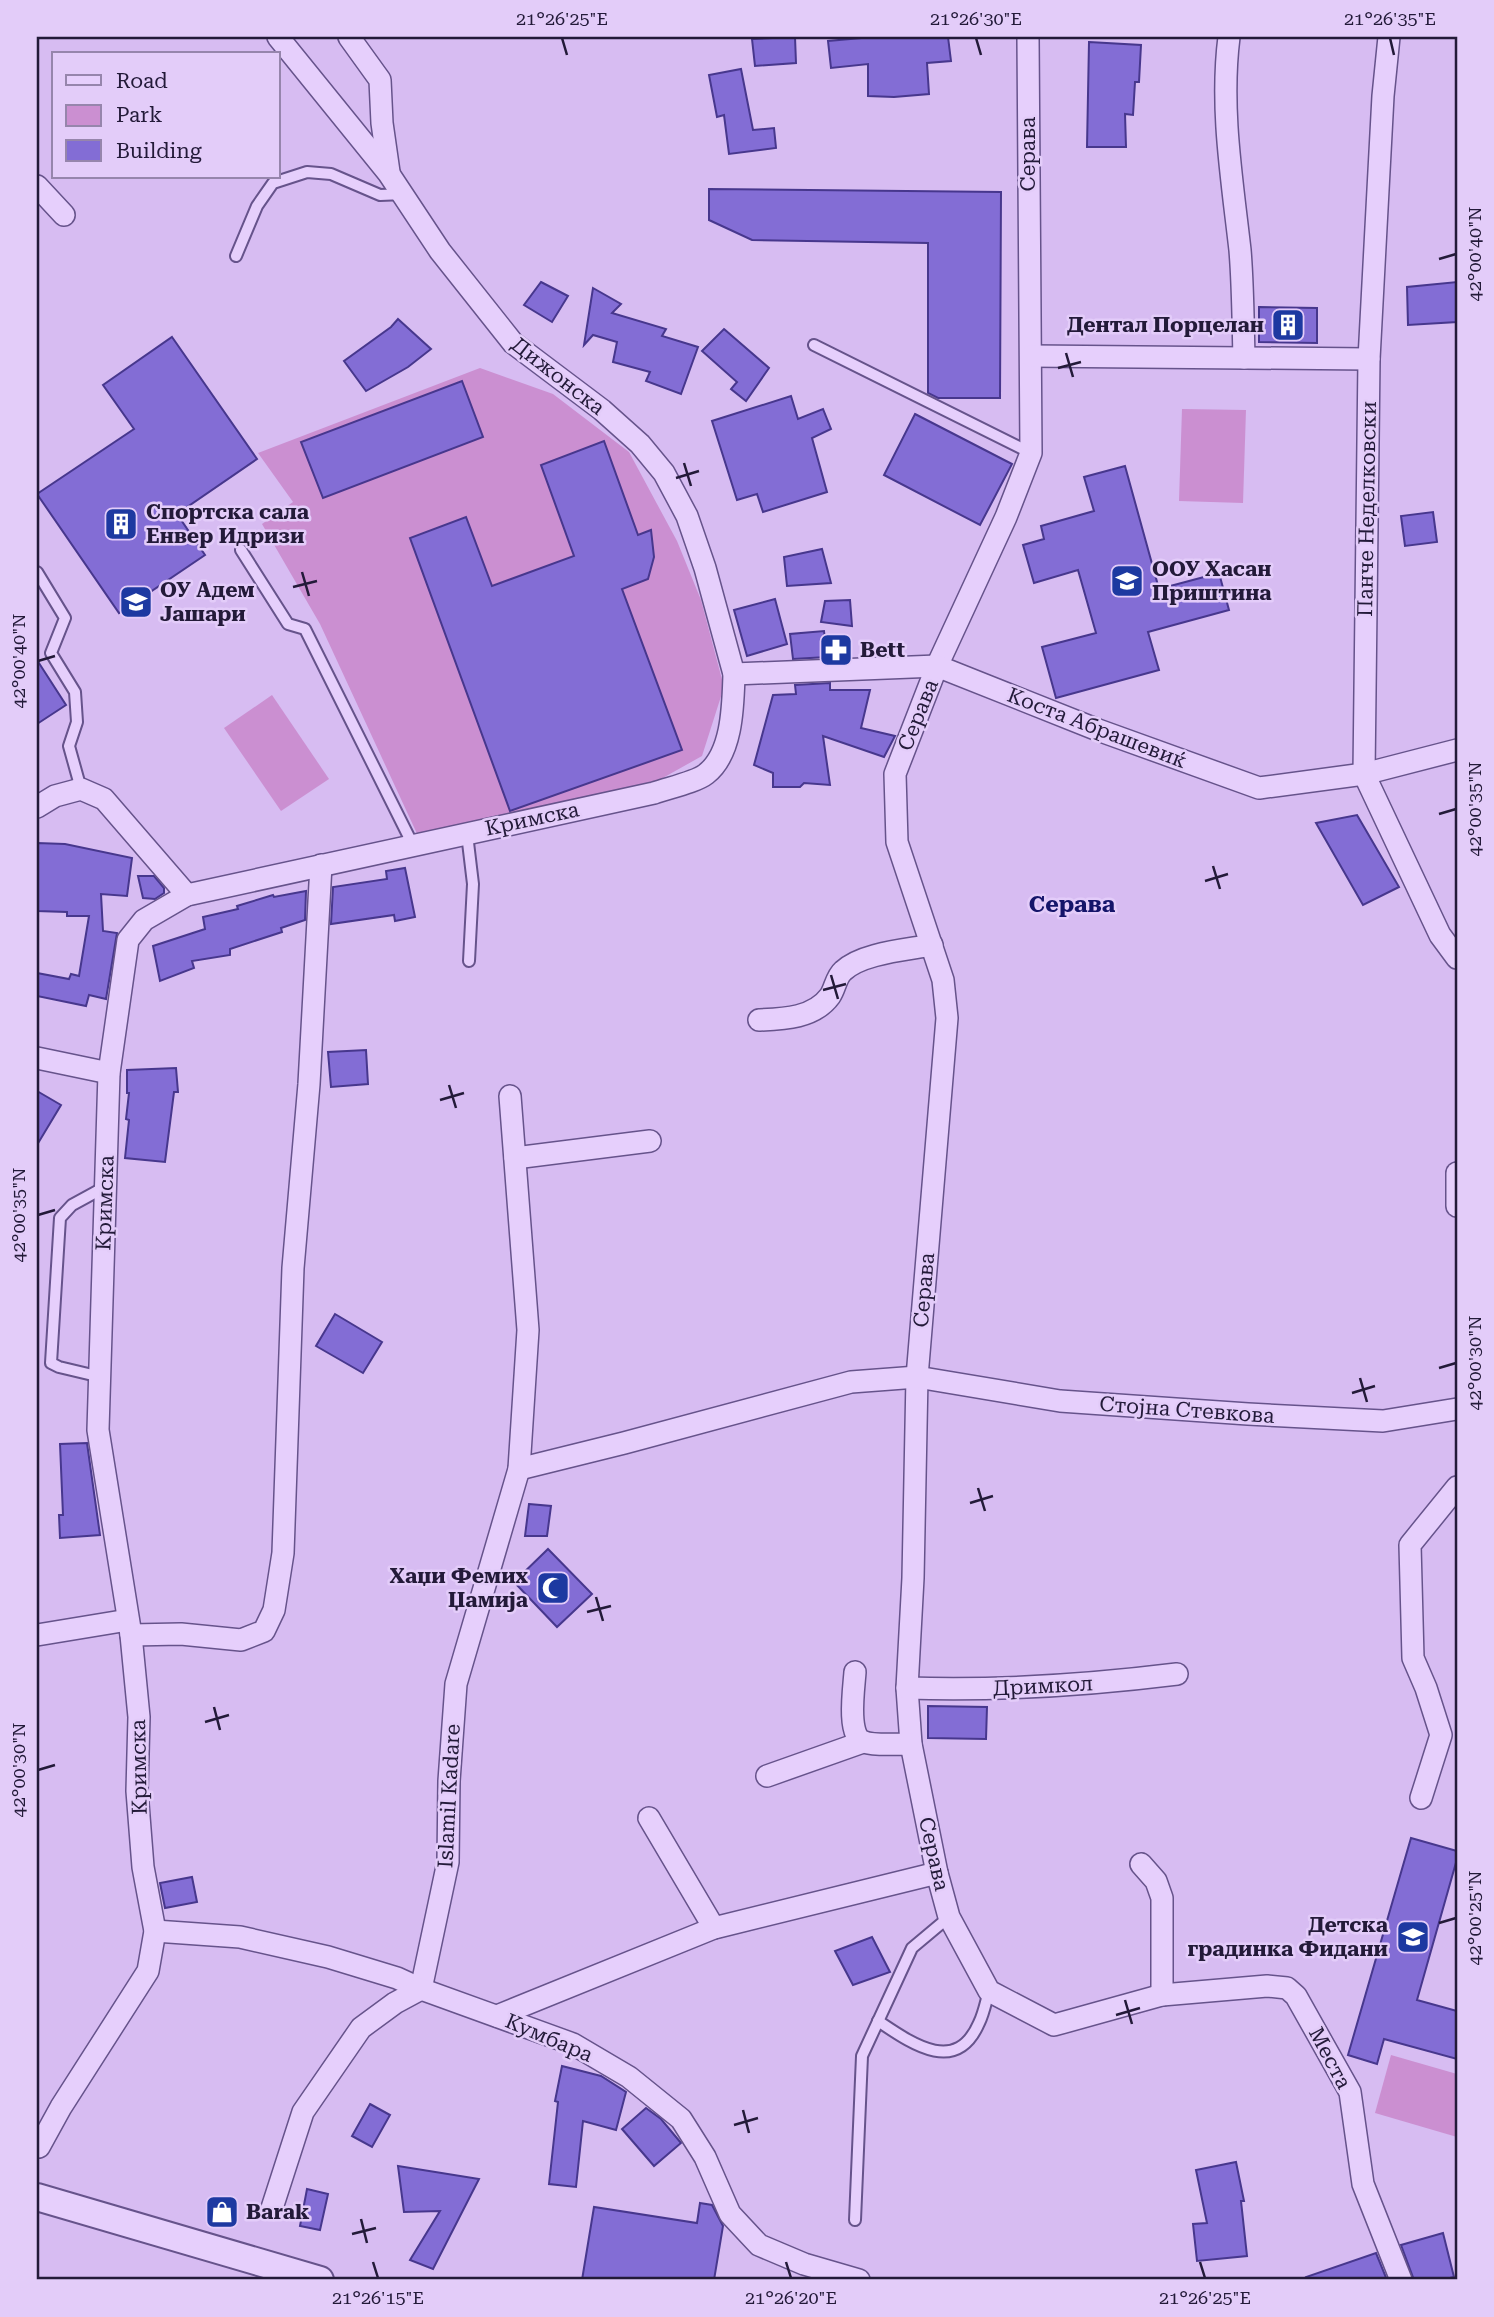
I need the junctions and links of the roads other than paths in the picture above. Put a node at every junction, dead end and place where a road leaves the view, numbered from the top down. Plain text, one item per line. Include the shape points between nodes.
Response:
1 (278, 37) edge
2 (349, 37) edge
3 (1028, 37) edge
4 (1229, 37) edge
5 (1389, 37) edge
6 (389, 174) junction
7 (37, 186) edge
8 (404, 194) junction
9 (64, 215) dead end
10 (236, 256) dead end
11 (814, 345) dead end
12 (1031, 356) junction
13 (1244, 358) junction
14 (1369, 359) junction
15 (1031, 453) junction
16 (241, 550) dead end
17 (37, 572) edge
18 (937, 666) junction
19 (734, 674) junction
20 (1457, 750) edge
21 (1364, 774) junction
22 (81, 789) junction
23 (37, 807) edge
24 (467, 834) junction
25 (413, 845) junction
26 (321, 865) junction
27 (187, 895) junction
28 (932, 946) junction
29 (1457, 958) edge
30 (469, 961) dead end
31 (759, 1020) dead end
32 (37, 1058) edge
33 (109, 1073) junction
34 (510, 1097) dead end
35 (650, 1141) dead end
36 (515, 1158) junction
37 (1457, 1173) edge
38 (106, 1187) junction
39 (1457, 1206) edge
40 (101, 1377) junction
41 (917, 1377) junction
42 (1457, 1409) edge
43 (519, 1469) junction
44 (1457, 1487) edge
45 (129, 1627) junction
46 (37, 1635) edge
47 (855, 1672) dead end
48 (1177, 1674) dead end
49 (907, 1688) junction
50 (863, 1742) junction
51 (911, 1744) junction
52 (767, 1776) dead end
53 (1421, 1798) dead end
54 (649, 1818) dead end
55 (1141, 1864) dead end
56 (937, 1873) junction
57 (949, 1917) junction
58 (714, 1928) junction
59 (155, 1931) junction
60 (422, 1989) junction
61 (989, 1991) junction
62 (1162, 1995) junction
63 (497, 2016) junction
64 (878, 2021) junction
65 (39, 2147) dead end
66 (37, 2197) edge
67 (272, 2208) dead end
68 (855, 2220) dead end
69 (320, 2280) edge
70 (859, 2280) edge
71 (1401, 2280) edge

1 - 6 street, Дижонска
2 - 6 street via 380,80
3 - 12 street, Серава
4 - 13 street via 1226,114 1240,253
5 - 14 street, Панче Неделковски
6 - 8 street, Дижонска
7 - 9 street
8 - 10 lane via 380,195 331,174 307,172 273,183 257,206
8 - 19 street, Дижонска via 440,251 513,343 602,410 664,473 687,516
11 - 15 lane
12 - 13 street
12 - 15 street, Серава
13 - 14 street
14 - 21 street, Панче Неделковски
15 - 18 street, Серава
16 - 25 lane via 288,624 305,629
17 - 22 lane via 65,618 51,653 75,692 77,722 69,746
18 - 19 street, Коста Абрашевиќ
18 - 21 street, Коста Абрашевиќ via 1259,788
18 - 28 street, Серава via 895,774 897,842
19 - 24 street, Кримска via 727,737 706,774 654,793
20 - 21 street, Коста Абрашевиќ
21 - 29 street, Панче Неделковски via 1440,935
22 - 23 street
22 - 27 street via 104,799
24 - 25 street, Кримска
24 - 30 lane via 473,884
25 - 26 street, Кримска
26 - 27 street, Кримска
26 - 45 street via 293,1268 283,1553 274,1610 264,1631 241,1640
27 - 33 street, Кримска via 144,920 128,940
28 - 31 street via 867,958 842,972 829,997 810,1012
28 - 41 street, Серава via 943,980 947,1018
32 - 33 street
33 - 38 street, Кримска
34 - 36 street, Islamil Kadare
35 - 36 street
36 - 43 street, Islamil Kadare via 528,1330
37 - 39 street
38 - 40 street, Кримска
38 - 40 lane via 72,1205 60,1218 51,1363
40 - 45 street, Кримска via 98,1430
41 - 42 street, Стојна Стевкова via 1060,1401 1248,1414 1383,1421
41 - 43 street, Стојна Стевкова via 850,1382
41 - 49 street, Серава
43 - 60 street, Islamil Kadare via 456,1684 448,1862
44 - 53 street via 1410,1545 1413,1658 1441,1735
45 - 46 street
45 - 59 street, Кримска via 139,1717 137,1791 143,1867
47 - 50 street via 853,1726
48 - 49 street, Дримкол via 1096,1684
49 - 51 street, Серава
50 - 51 street
50 - 52 street
51 - 56 street, Серава
54 - 58 street
55 - 62 street via 1156,1881 1162,1898
56 - 57 street, Серава
56 - 58 street
57 - 61 street, Серава
57 - 64 lane via 912,1948
58 - 63 street
59 - 60 street, Кумбара via 240,1937 328,1957
59 - 65 street, Кримска via 148,1971
60 - 63 street, Кумбара
60 - 67 street via 361,2028 303,2112
61 - 62 street, Места via 1054,2025
61 - 64 lane via 979,2024 963,2044 946,2053 916,2046
62 - 71 street, Места via 1267,1986 1287,1988 1296,1996 1350,2092 1363,2184
63 - 70 street, Кумбара via 573,2044 629,2077 681,2119 705,2157 730,2214 759,2245
64 - 68 lane via 862,2056
66 - 69 street

